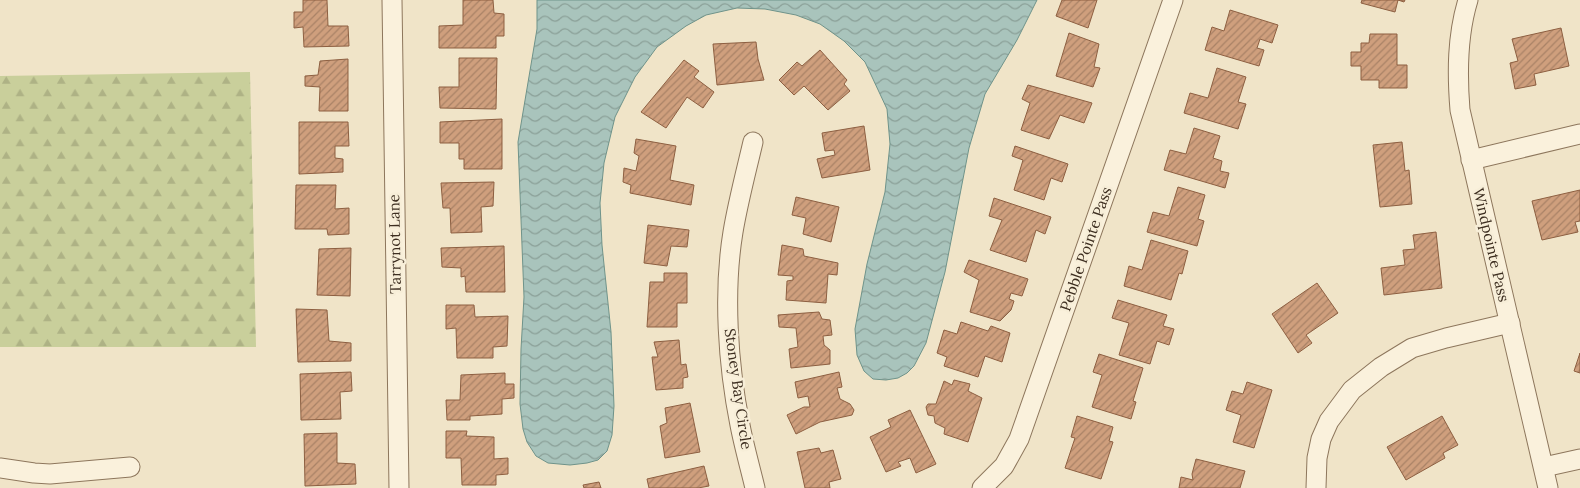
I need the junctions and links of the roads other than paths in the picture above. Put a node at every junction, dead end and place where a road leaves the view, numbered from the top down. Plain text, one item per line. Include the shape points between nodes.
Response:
1 (392, 0) edge
2 (1173, 0) edge
3 (1468, 0) edge
4 (1580, 134) edge
5 (753, 142) dead end
6 (1471, 160) junction
7 (1510, 322) junction
8 (1580, 458) edge
9 (130, 467) dead end
10 (1544, 467) junction
11 (0, 468) edge
12 (399, 488) edge
13 (755, 488) edge
14 (982, 488) edge
15 (1316, 488) edge
16 (1548, 488) edge

1 - 12 street, Tarrynot Lane
2 - 14 street, Pebble Pointe Pass via 1023,430 1004,466
3 - 6 street, Windpointe Pass via 1460,35 1458,85
4 - 6 street
5 - 13 street, Stoney Bay Circle via 733,232 728,312 729,350 740,424
6 - 7 street, Windpointe Pass
7 - 10 street, Windpointe Pass
7 - 15 street via 1412,348 1381,366 1352,390 1320,439
8 - 10 street
9 - 11 street via 50,474
10 - 16 street, Windpointe Pass

